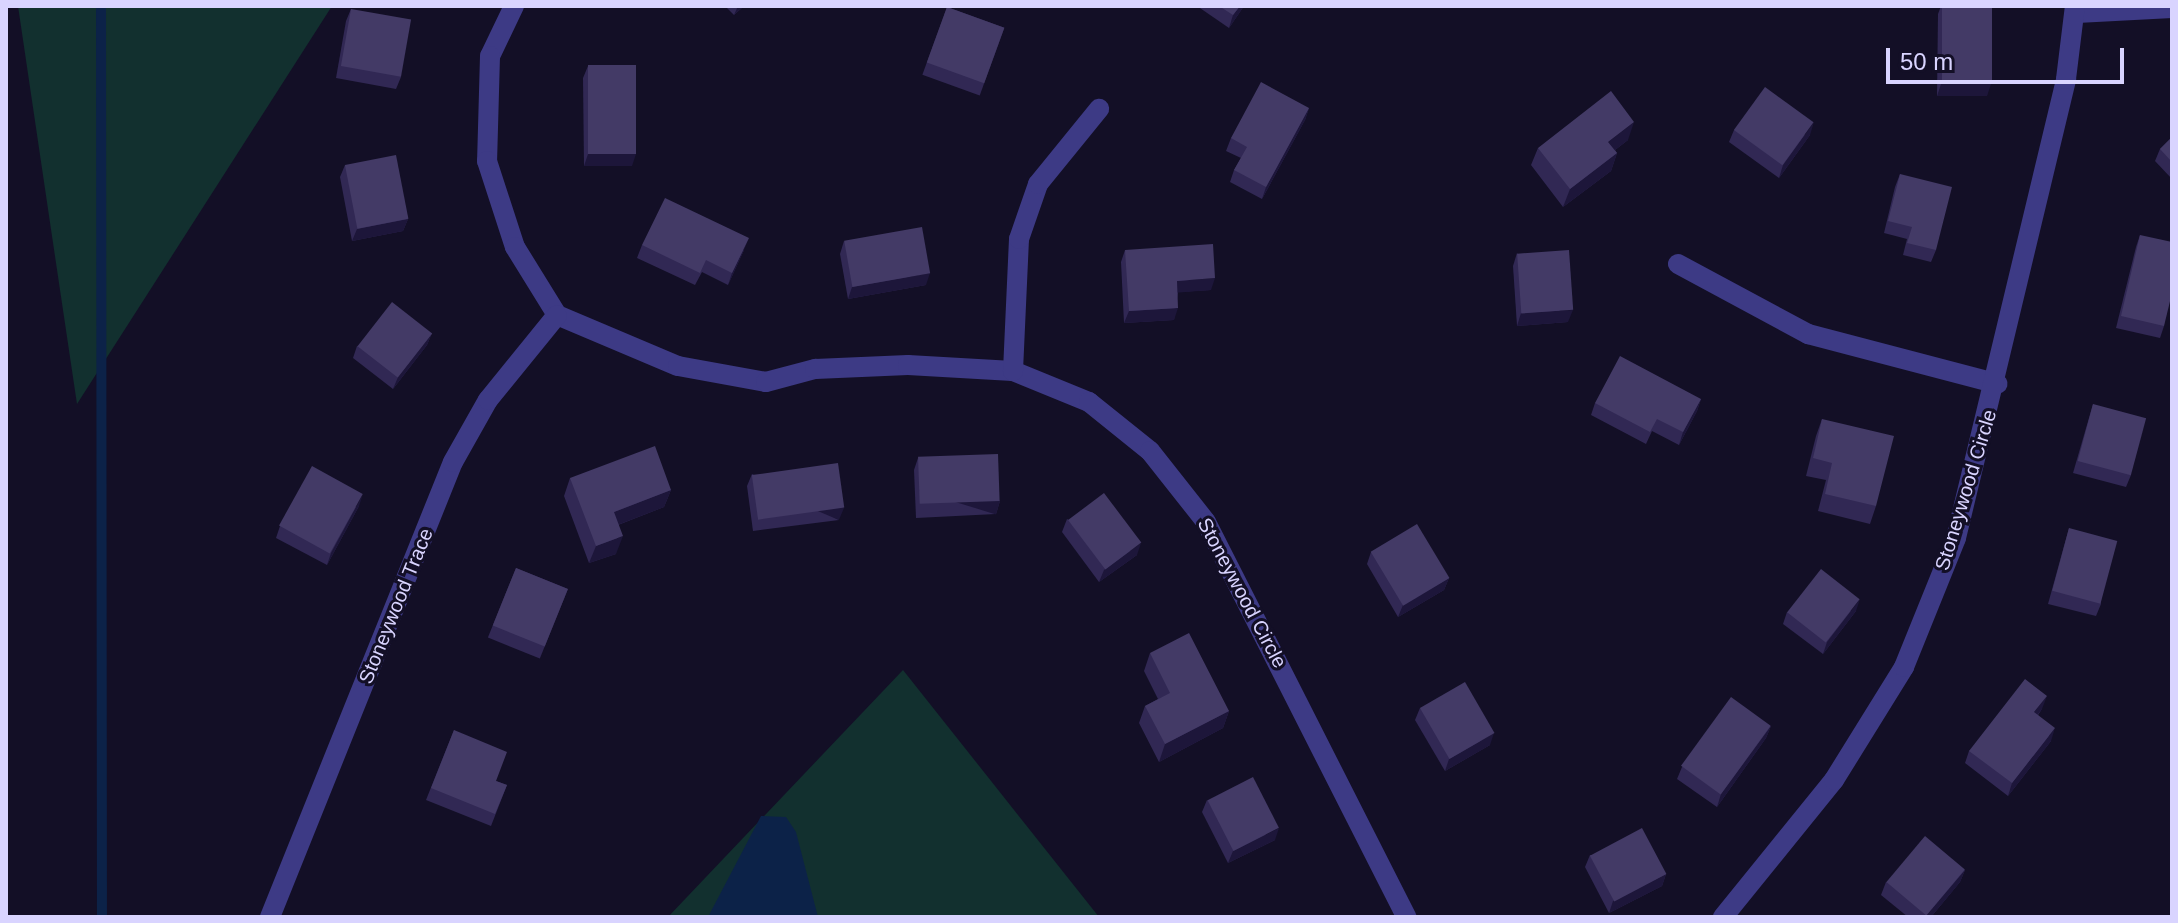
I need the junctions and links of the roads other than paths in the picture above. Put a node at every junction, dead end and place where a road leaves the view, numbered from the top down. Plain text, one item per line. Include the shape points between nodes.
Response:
1 (514, 6) edge
2 (2172, 8) edge
3 (2076, 10) edge
4 (1099, 109) dead end
5 (1678, 264) dead end
6 (557, 315) junction
7 (1013, 371) junction
8 (1998, 384) junction
9 (270, 917) edge
10 (1406, 917) edge
11 (1723, 917) edge

1 - 6 street via 490,56 487,161 515,247
2 - 3 street
3 - 8 street, Stoneywood Circle
4 - 7 street via 1038,184 1019,239
5 - 8 street via 1808,334
6 - 7 street, Stoneywood Circle via 678,366 766,382 815,369 908,365
6 - 9 street, Stoneywood Trace via 488,400 453,462
7 - 10 street, Stoneywood Circle via 1089,402 1150,451 1206,522
8 - 11 street, Stoneywood Circle via 1956,538 1904,667 1834,780

